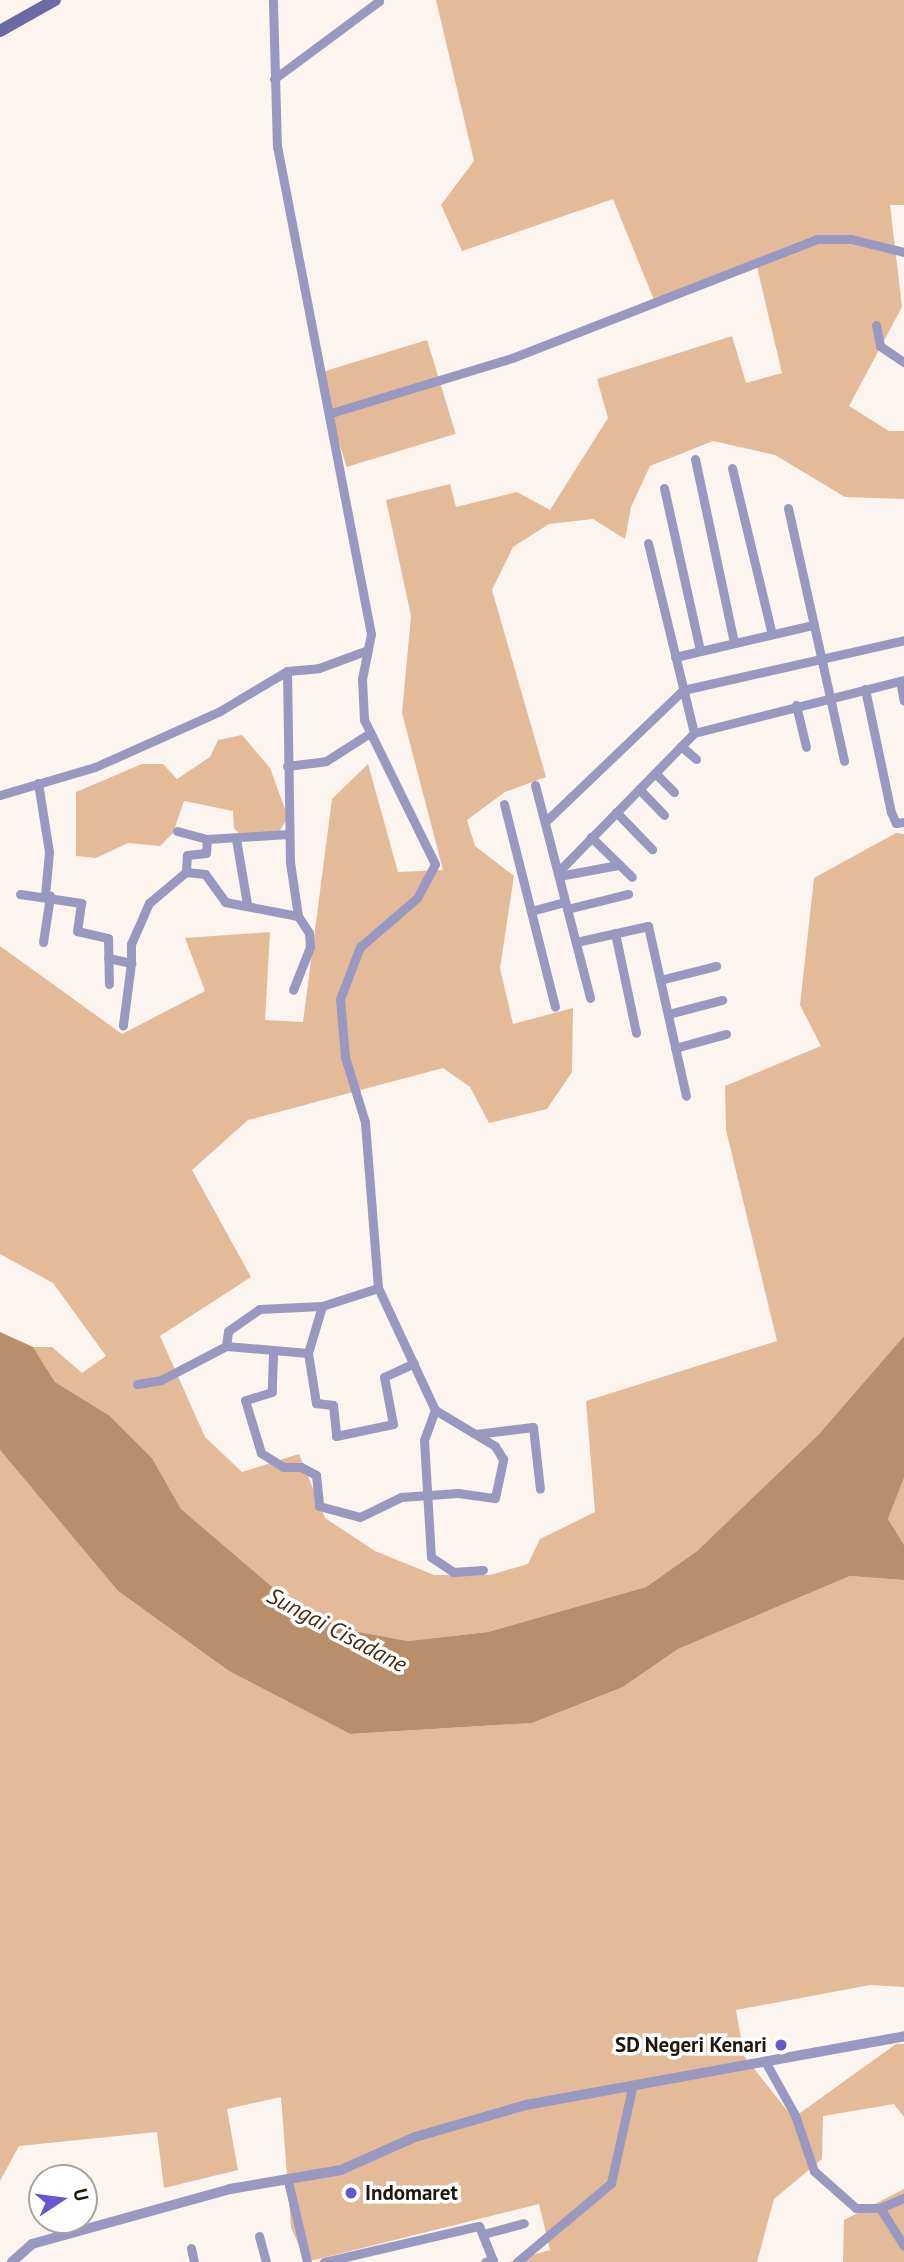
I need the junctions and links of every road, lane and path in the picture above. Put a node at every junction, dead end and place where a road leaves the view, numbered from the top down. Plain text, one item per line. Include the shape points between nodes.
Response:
1 (55, 0) edge
2 (273, 0) edge
3 (379, 1) edge
4 (0, 31) edge
5 (274, 79) junction
6 (904, 252) edge
7 (876, 324) dead end
8 (904, 362) edge
9 (331, 413) junction
10 (695, 458) dead end
11 (732, 468) dead end
12 (664, 488) dead end
13 (788, 508) dead end
14 (648, 543) dead end
15 (813, 625) junction
16 (772, 634) junction
17 (904, 640) edge
18 (734, 643) junction
19 (368, 650) junction
20 (700, 650) junction
21 (675, 657) junction
22 (820, 658) junction
23 (288, 671) junction
24 (902, 681) edge
25 (865, 689) junction
26 (683, 690) junction
27 (829, 697) junction
28 (904, 701) edge
29 (796, 705) junction
30 (370, 733) junction
31 (694, 733) junction
32 (681, 746) junction
33 (806, 747) dead end
34 (696, 759) dead end
35 (844, 761) dead end
36 (287, 766) junction
37 (655, 773) junction
38 (38, 783) junction
39 (535, 785) dead end
40 (639, 789) junction
41 (674, 792) dead end
42 (0, 795) edge
43 (504, 804) dead end
44 (617, 812) junction
45 (664, 815) dead end
46 (545, 822) junction
47 (904, 822) edge
48 (177, 831) dead end
49 (288, 834) junction
50 (591, 836) junction
51 (207, 839) junction
52 (236, 839) junction
53 (652, 849) dead end
54 (618, 865) junction
55 (186, 872) junction
56 (558, 874) junction
57 (632, 877) dead end
58 (20, 894) dead end
59 (628, 894) dead end
60 (47, 896) junction
61 (247, 904) junction
62 (566, 905) junction
63 (531, 911) junction
64 (298, 916) junction
65 (615, 933) junction
66 (43, 942) dead end
67 (576, 942) junction
68 (108, 958) junction
69 (131, 963) junction
70 (716, 966) dead end
71 (660, 980) junction
72 (109, 984) dead end
73 (293, 990) dead end
74 (590, 998) dead end
75 (722, 1000) dead end
76 (555, 1007) dead end
77 (668, 1014) junction
78 (123, 1026) dead end
79 (636, 1033) dead end
80 (726, 1034) dead end
81 (675, 1048) junction
82 (686, 1096) dead end
83 (378, 1288) junction
84 (323, 1306) junction
85 (226, 1346) junction
86 (308, 1353) junction
87 (272, 1354) junction
88 (414, 1363) junction
89 (137, 1384) dead end
90 (435, 1410) junction
91 (474, 1434) junction
92 (540, 1489) dead end
93 (431, 1493) junction
94 (483, 1570) dead end
95 (904, 2036) edge
96 (766, 2063) junction
97 (632, 2088) junction
98 (288, 2181) junction
99 (904, 2198) edge
100 (880, 2208) junction
101 (524, 2223) dead end
102 (487, 2233) junction
103 (259, 2236) dead end
104 (904, 2246) edge
105 (191, 2248) dead end
106 (350, 2259) edge
107 (12, 2262) edge
108 (194, 2262) edge
109 (266, 2262) edge
110 (307, 2262) edge
111 (324, 2262) edge
112 (485, 2262) edge
113 (517, 2262) edge

1 - 4 main road
2 - 5 street
3 - 5 street
5 - 9 street via 277,147
6 - 9 street via 851,239 817,239 512,358
7 - 8 street via 880,346
9 - 19 street via 370,634
10 - 18 street
11 - 16 street
12 - 20 street
13 - 15 street
14 - 21 street
15 - 16 street
15 - 22 street
16 - 18 street
17 - 22 street
18 - 20 street
19 - 23 street via 319,668
19 - 30 street via 362,700
20 - 21 street
21 - 26 street
22 - 26 street
22 - 27 street
23 - 36 street
23 - 38 street via 220,711 95,767
24 - 25 street
24 - 28 street
25 - 27 street
25 - 47 street via 891,811 895,823
26 - 31 street
26 - 46 street
27 - 29 street
27 - 35 street
29 - 31 street
29 - 33 street
30 - 36 street via 326,761
30 - 83 street via 435,864 417,898 360,947 340,999 345,1056 365,1122
31 - 32 street
32 - 34 street
32 - 37 street
36 - 49 street
37 - 40 street
37 - 41 street
38 - 42 street
38 - 60 street via 49,852
39 - 46 street
40 - 44 street
40 - 45 street
43 - 63 street
44 - 50 street
44 - 53 street
46 - 56 street
48 - 51 street
49 - 52 street
49 - 64 street
50 - 54 street
50 - 56 street
51 - 52 street
51 - 55 street via 206,853 187,855
52 - 61 street
54 - 56 street
54 - 57 street
55 - 61 street via 205,874 225,902
55 - 69 street via 149,902 131,944
56 - 62 street
58 - 60 street
59 - 62 street
60 - 66 street
60 - 68 street via 81,903 77,931 108,938
61 - 64 street via 276,916
62 - 63 street
62 - 67 street
63 - 76 street
64 - 73 street via 309,933 310,947
65 - 67 street
65 - 71 street via 648,926
65 - 79 street
67 - 74 street
68 - 69 street
68 - 72 street
69 - 78 street
70 - 71 street
71 - 77 street
75 - 77 street
77 - 81 street
80 - 81 street
81 - 82 street
83 - 84 street
83 - 88 street
84 - 85 street via 259,1309 228,1331
84 - 86 street
85 - 87 street
85 - 89 street via 161,1380
86 - 87 street
86 - 88 street via 316,1403 333,1405 336,1436 393,1424 384,1377
87 - 93 street via 272,1392 245,1400 261,1454 283,1467 301,1467 316,1475 319,1506 360,1517 401,1497
88 - 90 street
90 - 91 street
90 - 93 street via 424,1440
91 - 92 street via 533,1427
91 - 93 street via 495,1446 503,1459 495,1498
93 - 94 street via 431,1557 453,1572
95 - 96 street
96 - 97 street
96 - 100 street via 794,2115 814,2171 856,2208
97 - 98 street via 526,2105 415,2137 341,2170
97 - 113 street via 611,2182
98 - 107 street via 230,2189 32,2244
98 - 110 street
99 - 100 street
100 - 104 street
101 - 102 street
102 - 106 street via 480,2226
102 - 112 street via 493,2260
103 - 109 street
105 - 108 street
106 - 111 street

